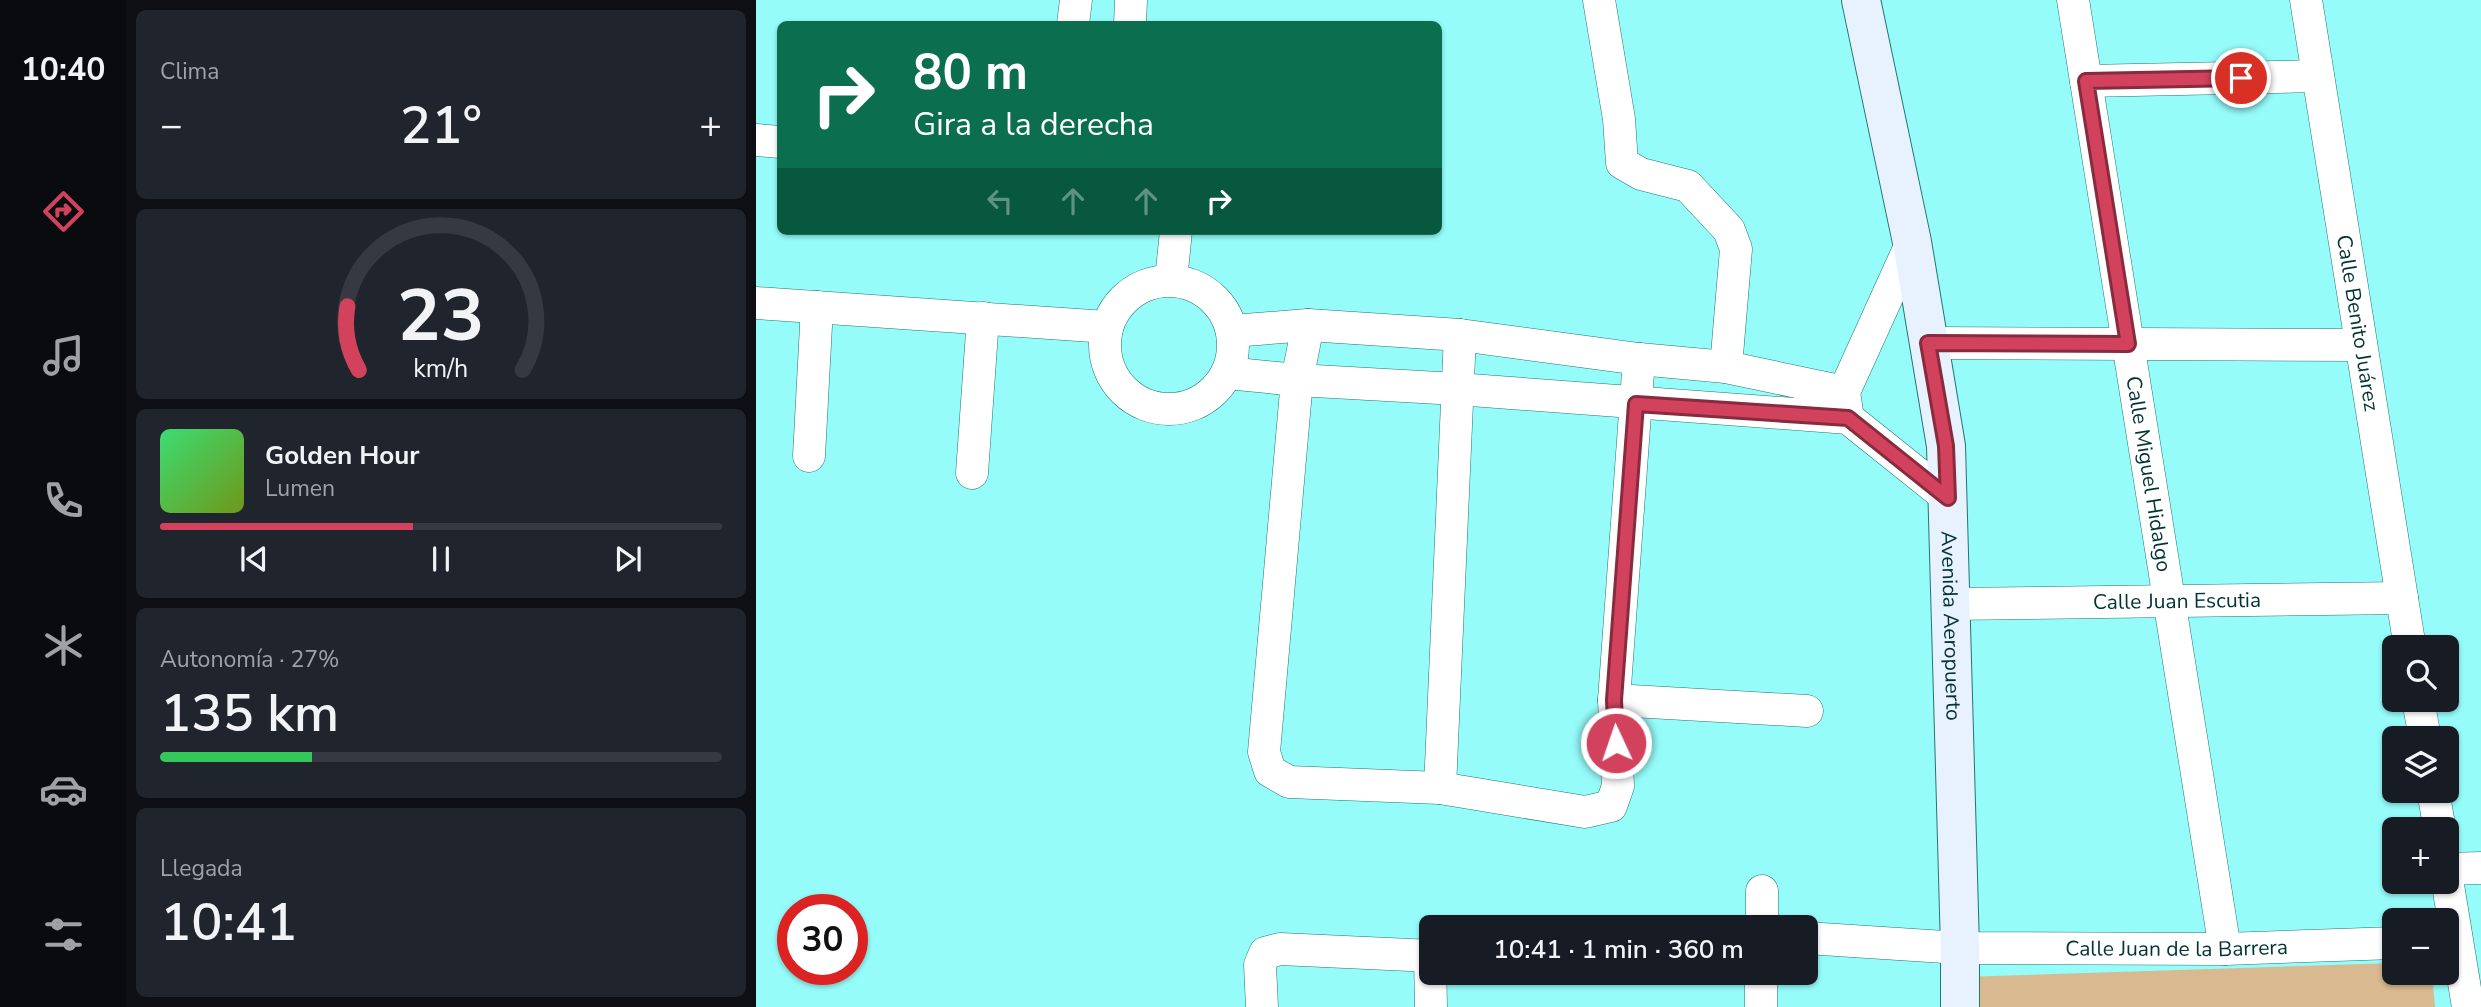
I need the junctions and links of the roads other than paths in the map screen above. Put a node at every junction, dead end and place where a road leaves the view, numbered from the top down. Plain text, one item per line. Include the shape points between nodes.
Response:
1 (1076, 0) edge
2 (1131, 0) edge
3 (1599, 0) edge
4 (1861, 0) edge
5 (2073, 0) edge
6 (2306, 0) edge
7 (1073, 21) edge
8 (1130, 21) edge
9 (2318, 76) junction
10 (2086, 81) junction
11 (756, 140) edge
12 (777, 142) edge
13 (1176, 235) edge
14 (1912, 242) junction
15 (1171, 280) junction
16 (756, 303) edge
17 (817, 307) junction
18 (983, 318) junction
19 (1308, 325) junction
20 (1107, 327) junction
21 (1232, 331) junction
22 (1460, 335) junction
23 (1928, 343) junction
24 (2128, 344) junction
25 (2361, 345) junction
26 (1639, 359) junction
27 (1726, 368) junction
28 (1227, 373) junction
29 (1297, 380) junction
30 (1457, 389) junction
31 (1636, 404) junction
32 (1846, 405) junction
33 (809, 456) dead end
34 (972, 473) dead end
35 (1948, 498) junction
36 (2402, 598) junction
37 (2169, 601) junction
38 (1951, 604) junction
39 (2408, 635) edge
40 (1614, 700) junction
41 (1807, 711) dead end
42 (1440, 788) junction
43 (2481, 869) edge
44 (2459, 870) edge
45 (1762, 891) dead end
46 (1762, 915) edge
47 (1818, 939) edge
48 (2382, 943) edge
49 (1960, 948) junction
50 (2225, 949) junction
51 (1419, 955) edge
52 (2459, 970) edge
53 (1430, 985) edge
54 (1761, 985) edge
55 (1262, 1007) edge
56 (1430, 1007) edge
57 (1761, 1007) edge
58 (1959, 1007) edge
59 (2468, 1007) edge

1 - 7 street
2 - 8 street
3 - 27 street via 1622,163 1641,174 1688,186 1729,230 1736,249
4 - 14 main road, Avenida Aeropuerto
5 - 10 street, Calle Miguel Hidalgo
6 - 9 street, Calle Benito Juárez
9 - 10 street
9 - 25 street, Calle Benito Juárez
10 - 24 street, Calle Miguel Hidalgo
11 - 12 street
13 - 15 street
14 - 23 main road, Avenida Aeropuerto
14 - 32 street
15 - 20 street via 1150,283 1131,293
15 - 21 street via 1210,295 1225,311
16 - 17 street
17 - 18 street
17 - 33 street
18 - 20 street
18 - 34 street
19 - 21 street
19 - 22 street
19 - 29 street
20 - 28 street via 1109,368 1136,400 1177,408 1215,390
21 - 28 street
22 - 26 street
22 - 30 street
23 - 24 street
23 - 35 main road, Avenida Aeropuerto via 1946,446
24 - 25 street
24 - 37 street, Calle Miguel Hidalgo
25 - 36 street, Calle Benito Juárez
26 - 27 street
26 - 31 street
27 - 32 street
28 - 29 street
29 - 30 street
29 - 42 street via 1264,752 1270,771 1289,782
30 - 31 street
30 - 42 street
31 - 32 street
31 - 40 street
32 - 35 street
35 - 38 main road, Avenida Aeropuerto
36 - 37 street, Calle Juan Escutia
36 - 39 street, Calle Benito Juárez
37 - 38 street, Calle Juan Escutia
37 - 50 street, Calle Miguel Hidalgo
38 - 49 main road, Avenida Aeropuerto
40 - 41 street
40 - 42 street via 1618,786 1611,806 1585,812
43 - 44 street
45 - 46 street
47 - 49 street, Calle Juan de la Barrera
48 - 50 street, Calle Juan de la Barrera
49 - 50 street, Calle Juan de la Barrera
49 - 58 main road, Avenida Aeropuerto
51 - 55 street via 1280,949 1265,953 1260,965
52 - 59 street
53 - 56 street
54 - 57 street

